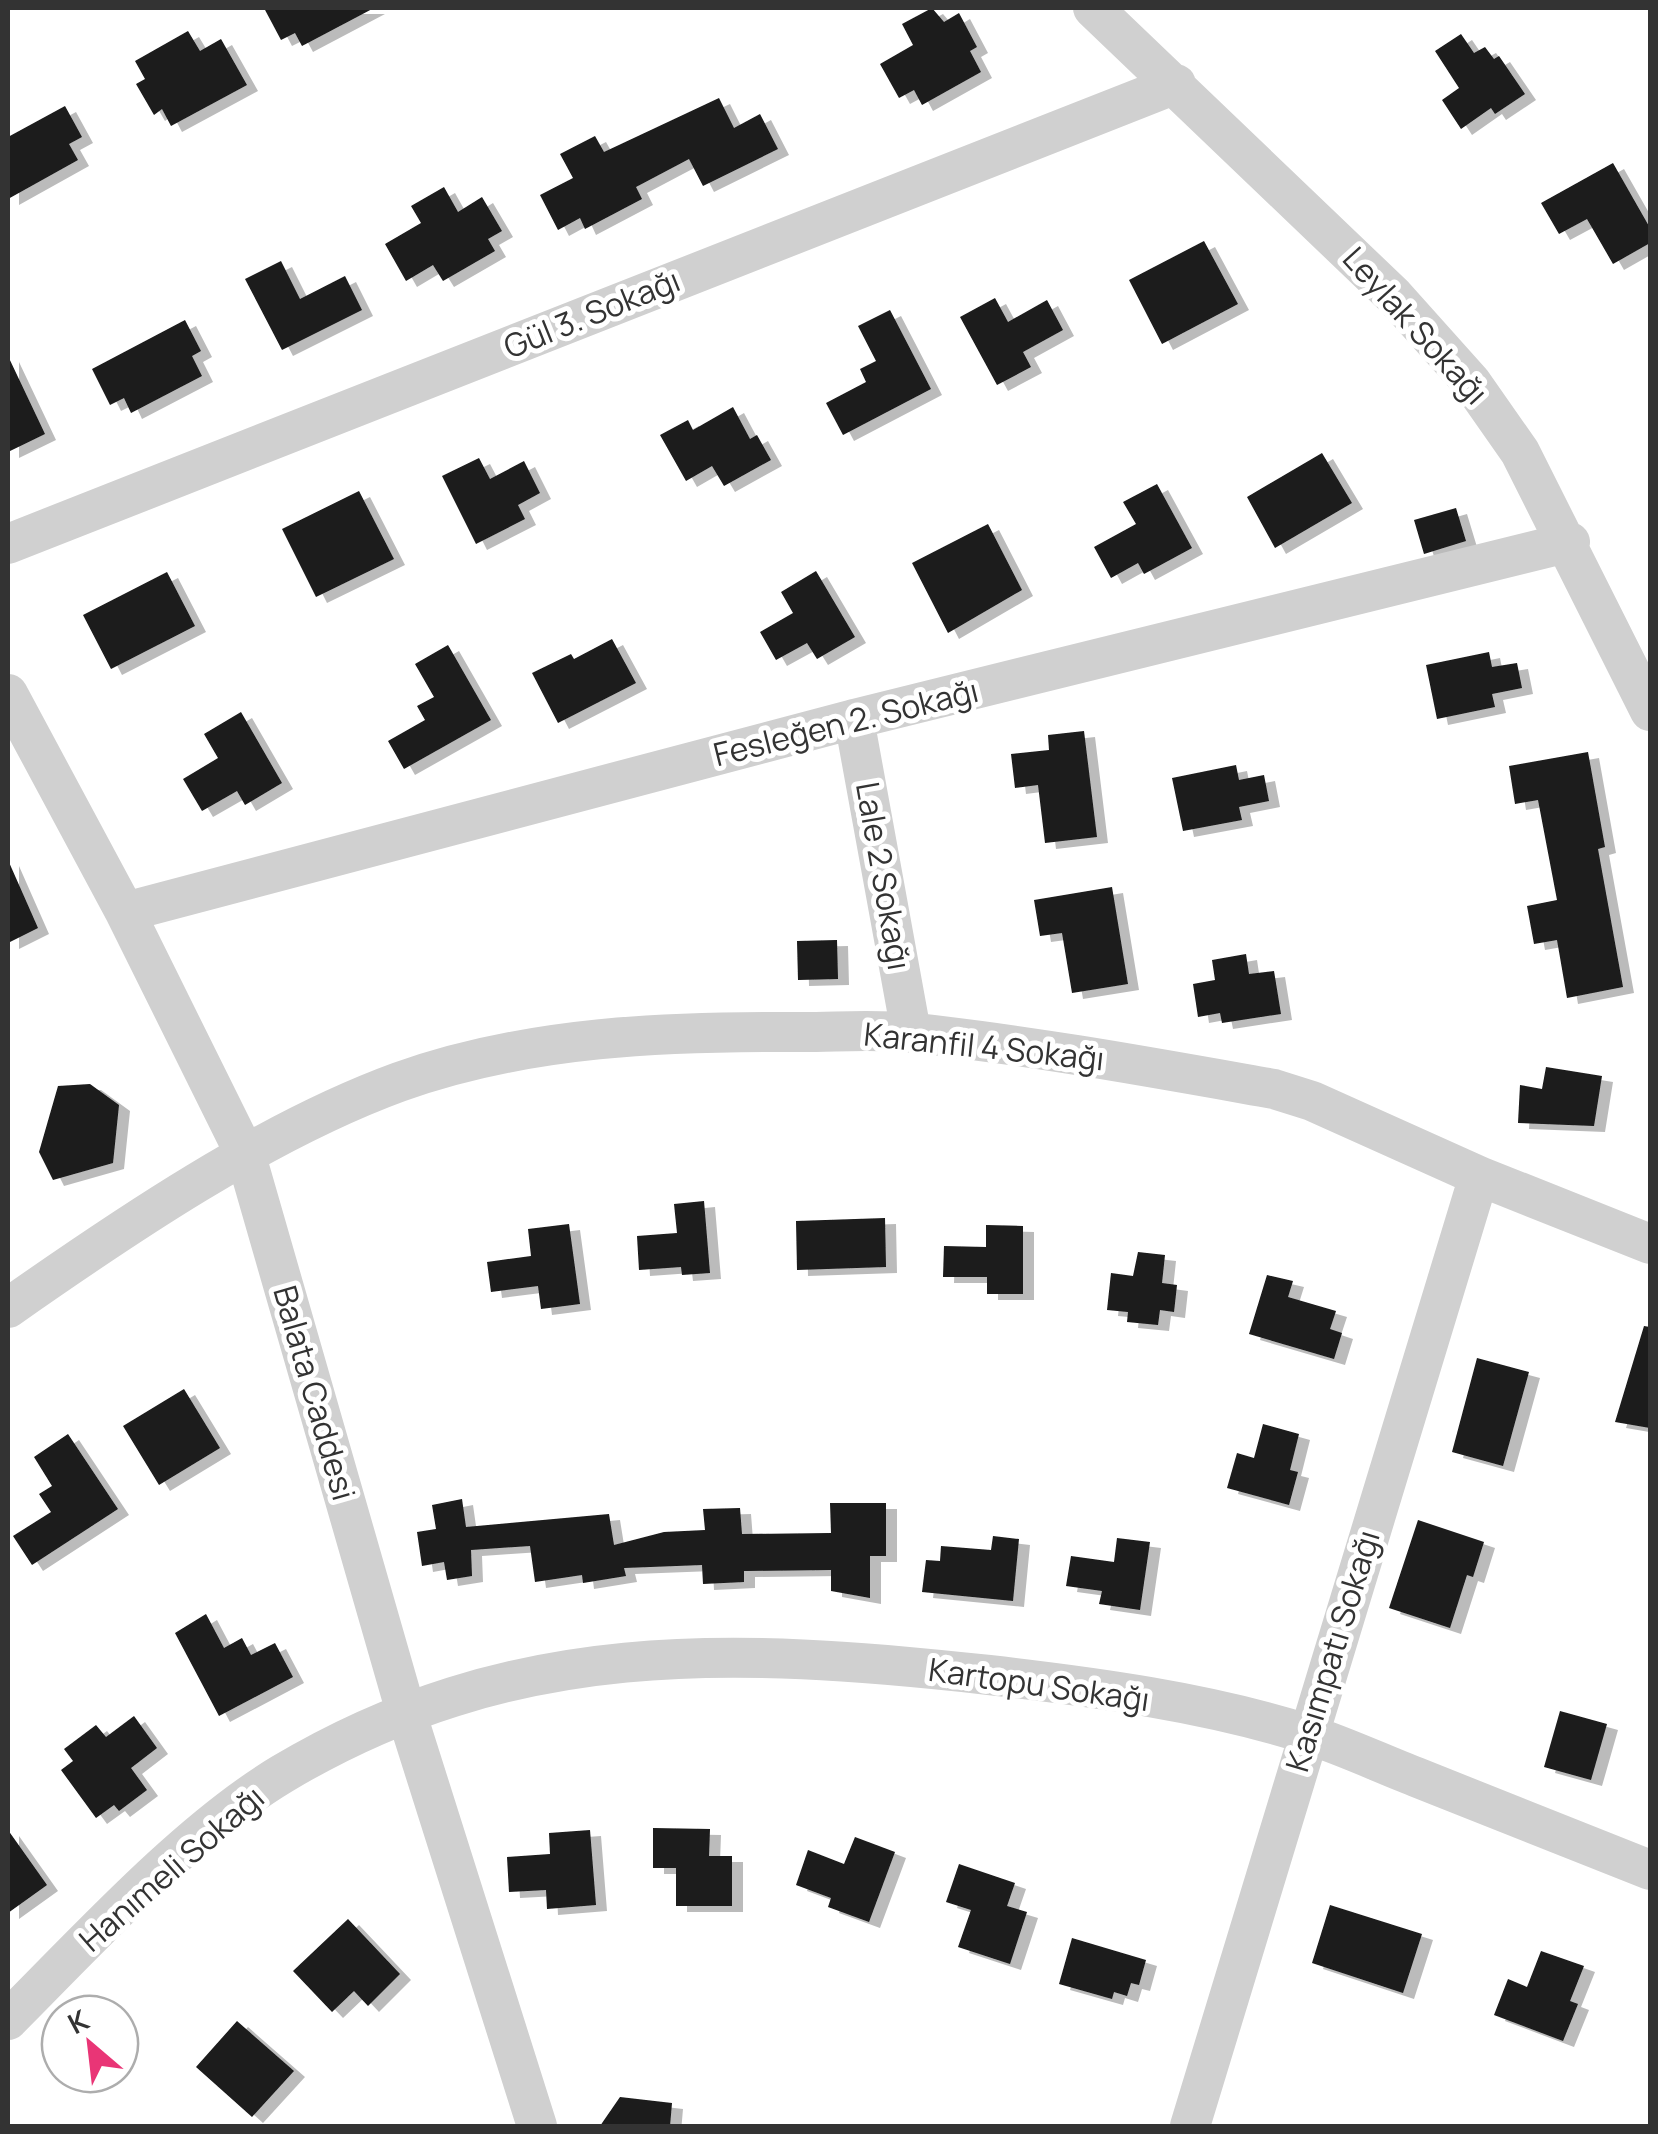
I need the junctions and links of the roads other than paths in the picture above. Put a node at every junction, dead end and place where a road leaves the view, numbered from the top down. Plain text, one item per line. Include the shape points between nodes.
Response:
1 (1093, 8) edge
2 (1176, 84) junction
3 (1570, 542) junction
4 (8, 544) edge
5 (8, 694) edge
6 (1650, 710) edge
7 (854, 720) junction
8 (125, 912) junction
9 (911, 1032) junction
10 (246, 1156) junction
11 (1480, 1176) junction
12 (1650, 1244) edge
13 (8, 1308) edge
14 (406, 1712) junction
15 (1307, 1734) junction
16 (1650, 1870) edge
17 (8, 2020) edge
18 (537, 2126) edge
19 (1190, 2126) edge

1 - 2 street, Leylak Sokağı
2 - 3 street, Leylak Sokağı via 1394,296 1471,382
2 - 4 street, Gül 3. Sokağı
3 - 6 street, Leylak Sokağı
3 - 7 street, Fesleğen 2. Sokağı
5 - 8 street, Balata Caddesi
7 - 8 street, Fesleğen 2. Sokağı
7 - 9 street, Lale 2 Sokağı
8 - 10 street, Balata Caddesi
9 - 10 street, Karanfil 4 Sokağı via 714,1031 508,1054 401,1082 325,1112
9 - 11 street, Karanfil 4 Sokağı via 1274,1089
10 - 13 street, Karanfil 4 Sokağı
10 - 14 street, Balata Caddesi
11 - 12 street, Karanfil 4 Sokağı
11 - 15 street, Kasımpatı Sokağı
14 - 15 street, Kartopu Sokağı via 542,1672 694,1656 856,1660 1066,1684
14 - 17 street, Hanımeli Sokağı via 279,1776 222,1818
14 - 18 street, Balata Caddesi
15 - 16 street, Kartopu Sokağı
15 - 19 street, Kasımpatı Sokağı

